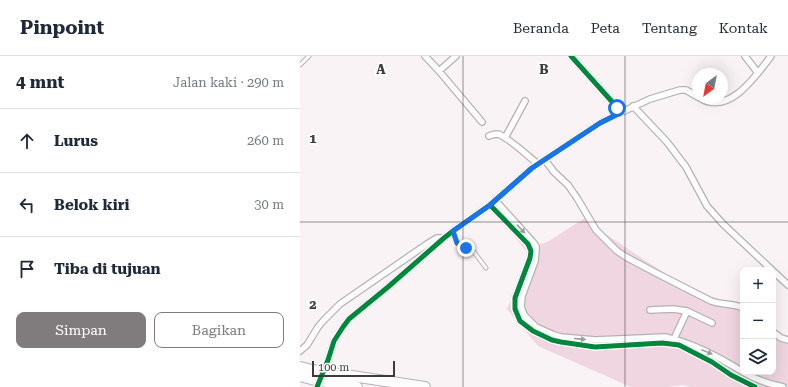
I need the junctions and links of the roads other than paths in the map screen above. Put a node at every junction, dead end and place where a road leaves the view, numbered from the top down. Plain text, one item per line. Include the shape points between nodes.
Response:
1 (309, 56) edge
2 (425, 56) edge
3 (456, 56) edge
4 (571, 56) edge
5 (745, 56) edge
6 (771, 56) edge
7 (300, 65) edge
8 (439, 71) junction
9 (758, 74) junction
10 (692, 93) edge
11 (728, 98) edge
12 (525, 101) dead end
13 (633, 106) junction
14 (620, 113) junction
15 (482, 122) dead end
16 (489, 136) dead end
17 (505, 138) junction
18 (545, 160) junction
19 (538, 164) junction
20 (492, 202) junction
21 (453, 231) junction
22 (444, 238) junction
23 (530, 243) junction
24 (770, 267) edge
25 (486, 268) dead end
26 (776, 273) edge
27 (788, 285) edge
28 (740, 306) edge
29 (650, 310) dead end
30 (687, 311) junction
31 (712, 323) dead end
32 (776, 334) edge
33 (674, 339) junction
34 (788, 340) edge
35 (300, 351) edge
36 (300, 367) edge
37 (740, 370) edge
38 (748, 375) edge
39 (300, 376) edge
40 (300, 380) edge
41 (316, 384) edge
42 (357, 387) edge
43 (425, 387) edge
44 (755, 387) edge
45 (783, 387) edge

1 - 7 lane
2 - 8 street
3 - 8 street
4 - 14 street
5 - 9 street
6 - 9 street
8 - 15 street
9 - 11 street via 745,88
10 - 13 street via 680,90
12 - 17 street
13 - 14 street
13 - 24 street via 668,142 686,167 707,206
14 - 18 street via 600,123
16 - 17 street via 498,134
17 - 19 street
18 - 19 street
18 - 28 street via 568,185 596,230 617,251 717,303
19 - 20 street
20 - 21 street
20 - 23 street
21 - 22 street
21 - 25 lane via 457,243 474,252
22 - 35 street via 437,238 427,244 340,304
22 - 41 street, bridge via 349,319 334,341
23 -> 33 street via 536,246 535,261 522,296 521,307 524,315 536,327 561,337 595,340 665,337
23 - 44 street via 530,258 515,298 515,309 520,321 533,331 552,340 595,347 662,343 678,345
26 - 27 street
29 - 30 street
30 - 31 street
30 - 33 street
32 - 34 street
33 -> 37 street via 718,357
36 - 43 highway
38 - 45 street
39 - 41 highway
40 - 41 highway
41 - 42 highway

